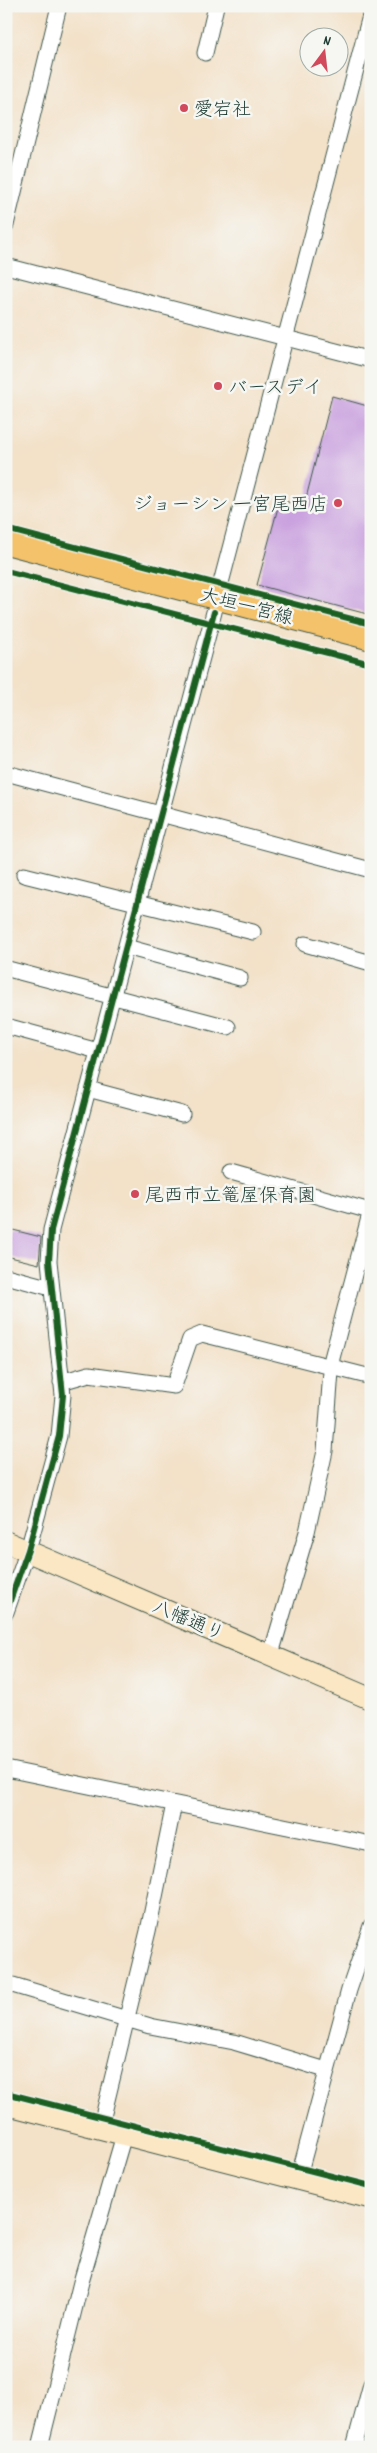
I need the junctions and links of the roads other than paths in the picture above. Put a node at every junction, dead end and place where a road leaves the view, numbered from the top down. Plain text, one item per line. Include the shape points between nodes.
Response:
1 (60, 6) edge
2 (216, 6) edge
3 (371, 12) edge
4 (205, 53) dead end
5 (6, 226) edge
6 (6, 266) edge
7 (285, 338) junction
8 (371, 360) edge
9 (6, 542) edge
10 (6, 558) edge
11 (216, 605) junction
12 (371, 638) edge
13 (371, 652) edge
14 (6, 773) edge
15 (160, 814) junction
16 (371, 870) edge
17 (24, 875) dead end
18 (138, 903) junction
19 (253, 932) dead end
20 (304, 944) dead end
21 (126, 947) junction
22 (371, 963) edge
23 (8, 969) dead end
24 (240, 978) dead end
25 (113, 997) junction
26 (6, 1026) edge
27 (228, 1027) dead end
28 (98, 1051) junction
29 (88, 1089) junction
30 (182, 1114) dead end
31 (231, 1172) dead end
32 (371, 1210) edge
33 (6, 1276) edge
34 (51, 1288) junction
35 (332, 1367) junction
36 (371, 1377) edge
37 (61, 1382) junction
38 (6, 1542) edge
39 (28, 1550) junction
40 (6, 1612) edge
41 (271, 1654) junction
42 (371, 1699) edge
43 (6, 1769) edge
44 (174, 1804) junction
45 (371, 1844) edge
46 (371, 1926) edge
47 (6, 1983) edge
48 (126, 2019) junction
49 (326, 2070) junction
50 (6, 2104) edge
51 (100, 2129) junction
52 (124, 2135) junction
53 (298, 2178) junction
54 (371, 2198) edge
55 (371, 2384) edge
56 (40, 2447) edge
57 (354, 2447) edge

1 - 5 street
2 - 4 street
3 - 7 street
6 - 7 street
7 - 8 street
7 - 11 street
9 - 11 main road, 大垣一宮線
10 - 11 main road, 大垣一宮線
11 - 12 main road, 大垣一宮線
11 - 13 main road, 大垣一宮線
11 - 15 street
14 - 15 street
15 - 16 street
15 - 18 street
17 - 18 street
18 - 19 street
18 - 21 street
20 - 22 street
21 - 24 street
21 - 25 street
23 - 25 street
25 - 27 street
25 - 28 street
26 - 28 street
28 - 29 street
29 - 30 street
29 - 34 street via 51,1230
31 - 32 street
32 - 35 street
33 - 34 street
34 - 37 street
35 - 36 street
35 - 37 street via 202,1334 190,1339 174,1386 89,1374
35 - 41 street via 325,1451 307,1532
37 - 39 street via 60,1436
38 - 39 street, 八幡通り
39 - 40 street
39 - 41 street, 八幡通り
41 - 42 street, 八幡通り
43 - 44 street
44 - 45 street
44 - 48 street
46 - 49 street
47 - 48 street
48 - 49 street via 234,2042
48 - 51 street
49 - 53 street
50 - 51 street
51 - 52 street
52 - 53 street
52 - 56 street via 81,2282
53 - 54 street
55 - 57 street

